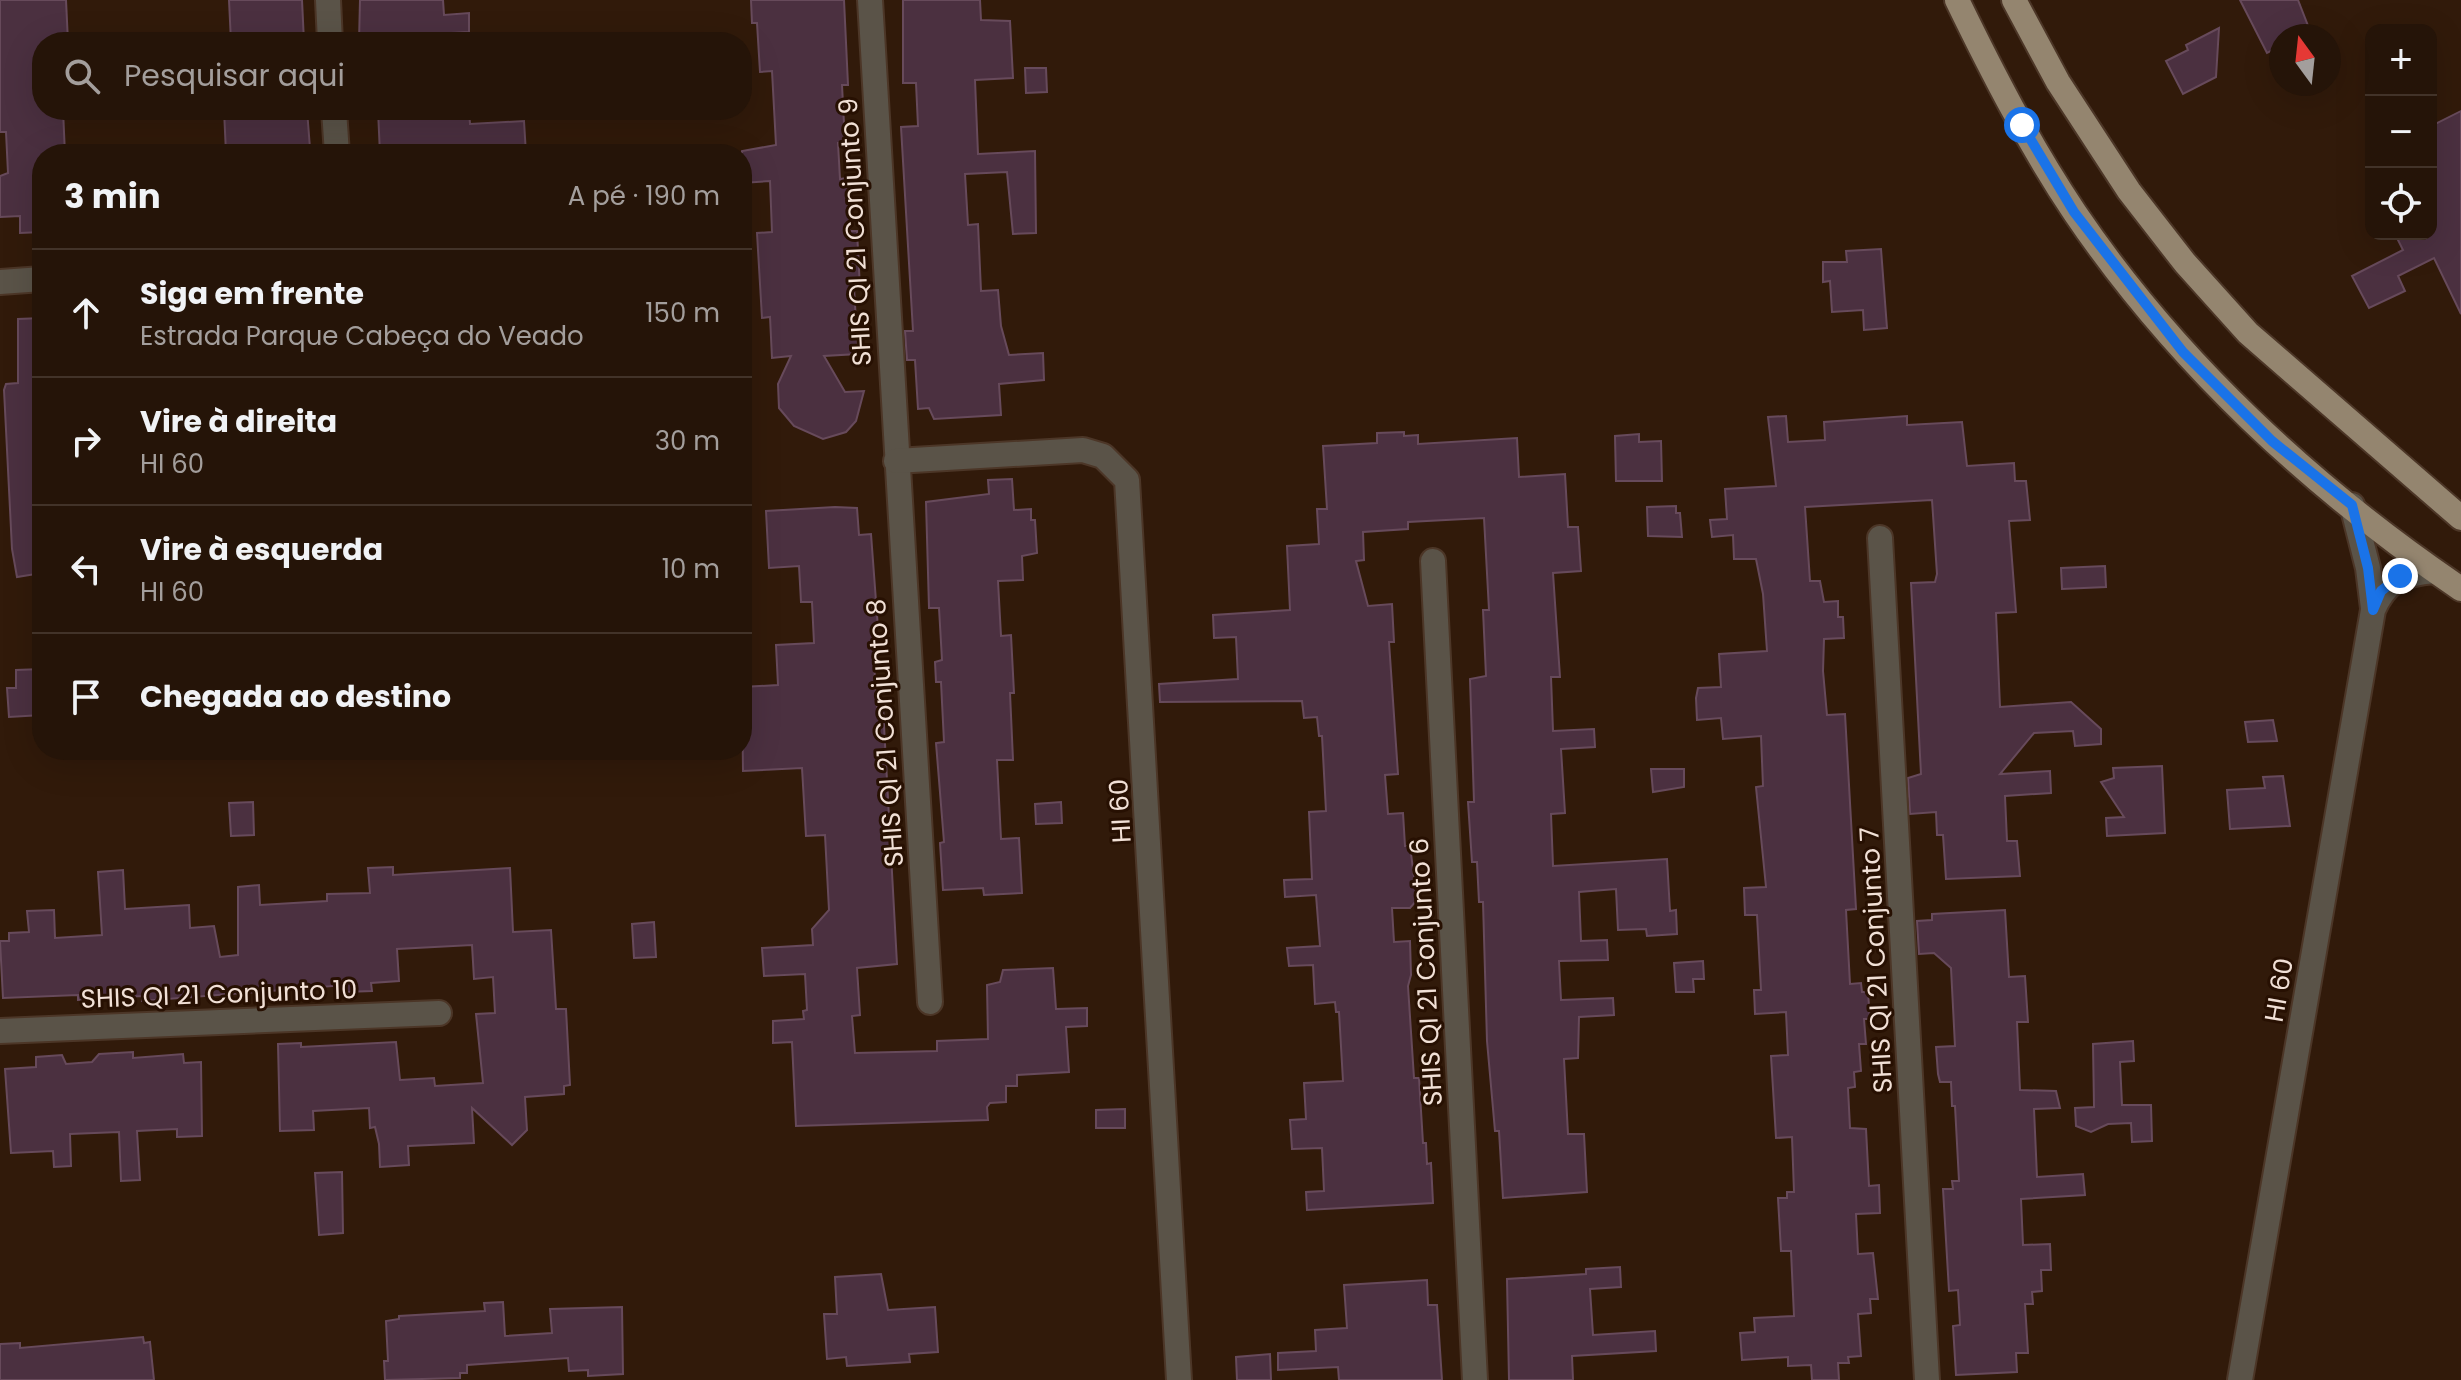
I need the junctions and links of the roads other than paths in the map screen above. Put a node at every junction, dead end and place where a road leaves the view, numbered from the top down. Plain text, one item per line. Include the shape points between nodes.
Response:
1 (328, 0) edge
2 (870, 0) edge
3 (1957, 0) edge
4 (2014, 0) edge
5 (330, 32) edge
6 (335, 120) edge
7 (336, 144) edge
8 (32, 280) edge
9 (0, 282) edge
10 (896, 461) junction
11 (2352, 505) junction
12 (2461, 518) edge
13 (1880, 538) dead end
14 (1433, 561) dead end
15 (2434, 571) junction
16 (2461, 589) edge
17 (2373, 610) junction
18 (930, 1002) dead end
19 (439, 1013) dead end
20 (0, 1031) edge
21 (1179, 1380) edge
22 (1475, 1380) edge
23 (1927, 1380) edge
24 (2240, 1380) edge

1 - 5 street
2 - 10 street, SHIS QI 21 Conjunto 9
3 - 11 main road via 2022,125 2074,212 2124,281 2183,352 2261,430
4 - 12 main road via 2113,167 2185,263 2248,333
6 - 7 street
8 - 9 street
10 - 18 street, SHIS QI 21 Conjunto 8
10 - 21 street, HI 60 via 1083,450 1103,456 1127,480
11 - 15 main road
11 - 17 street, HI 60
13 - 23 street, SHIS QI 21 Conjunto 7
14 - 22 street, SHIS QI 21 Conjunto 6
15 - 16 main road
15 - 17 street, HI 60 via 2400,576 2381,591
17 - 24 street, HI 60
19 - 20 street, SHIS QI 21 Conjunto 10

